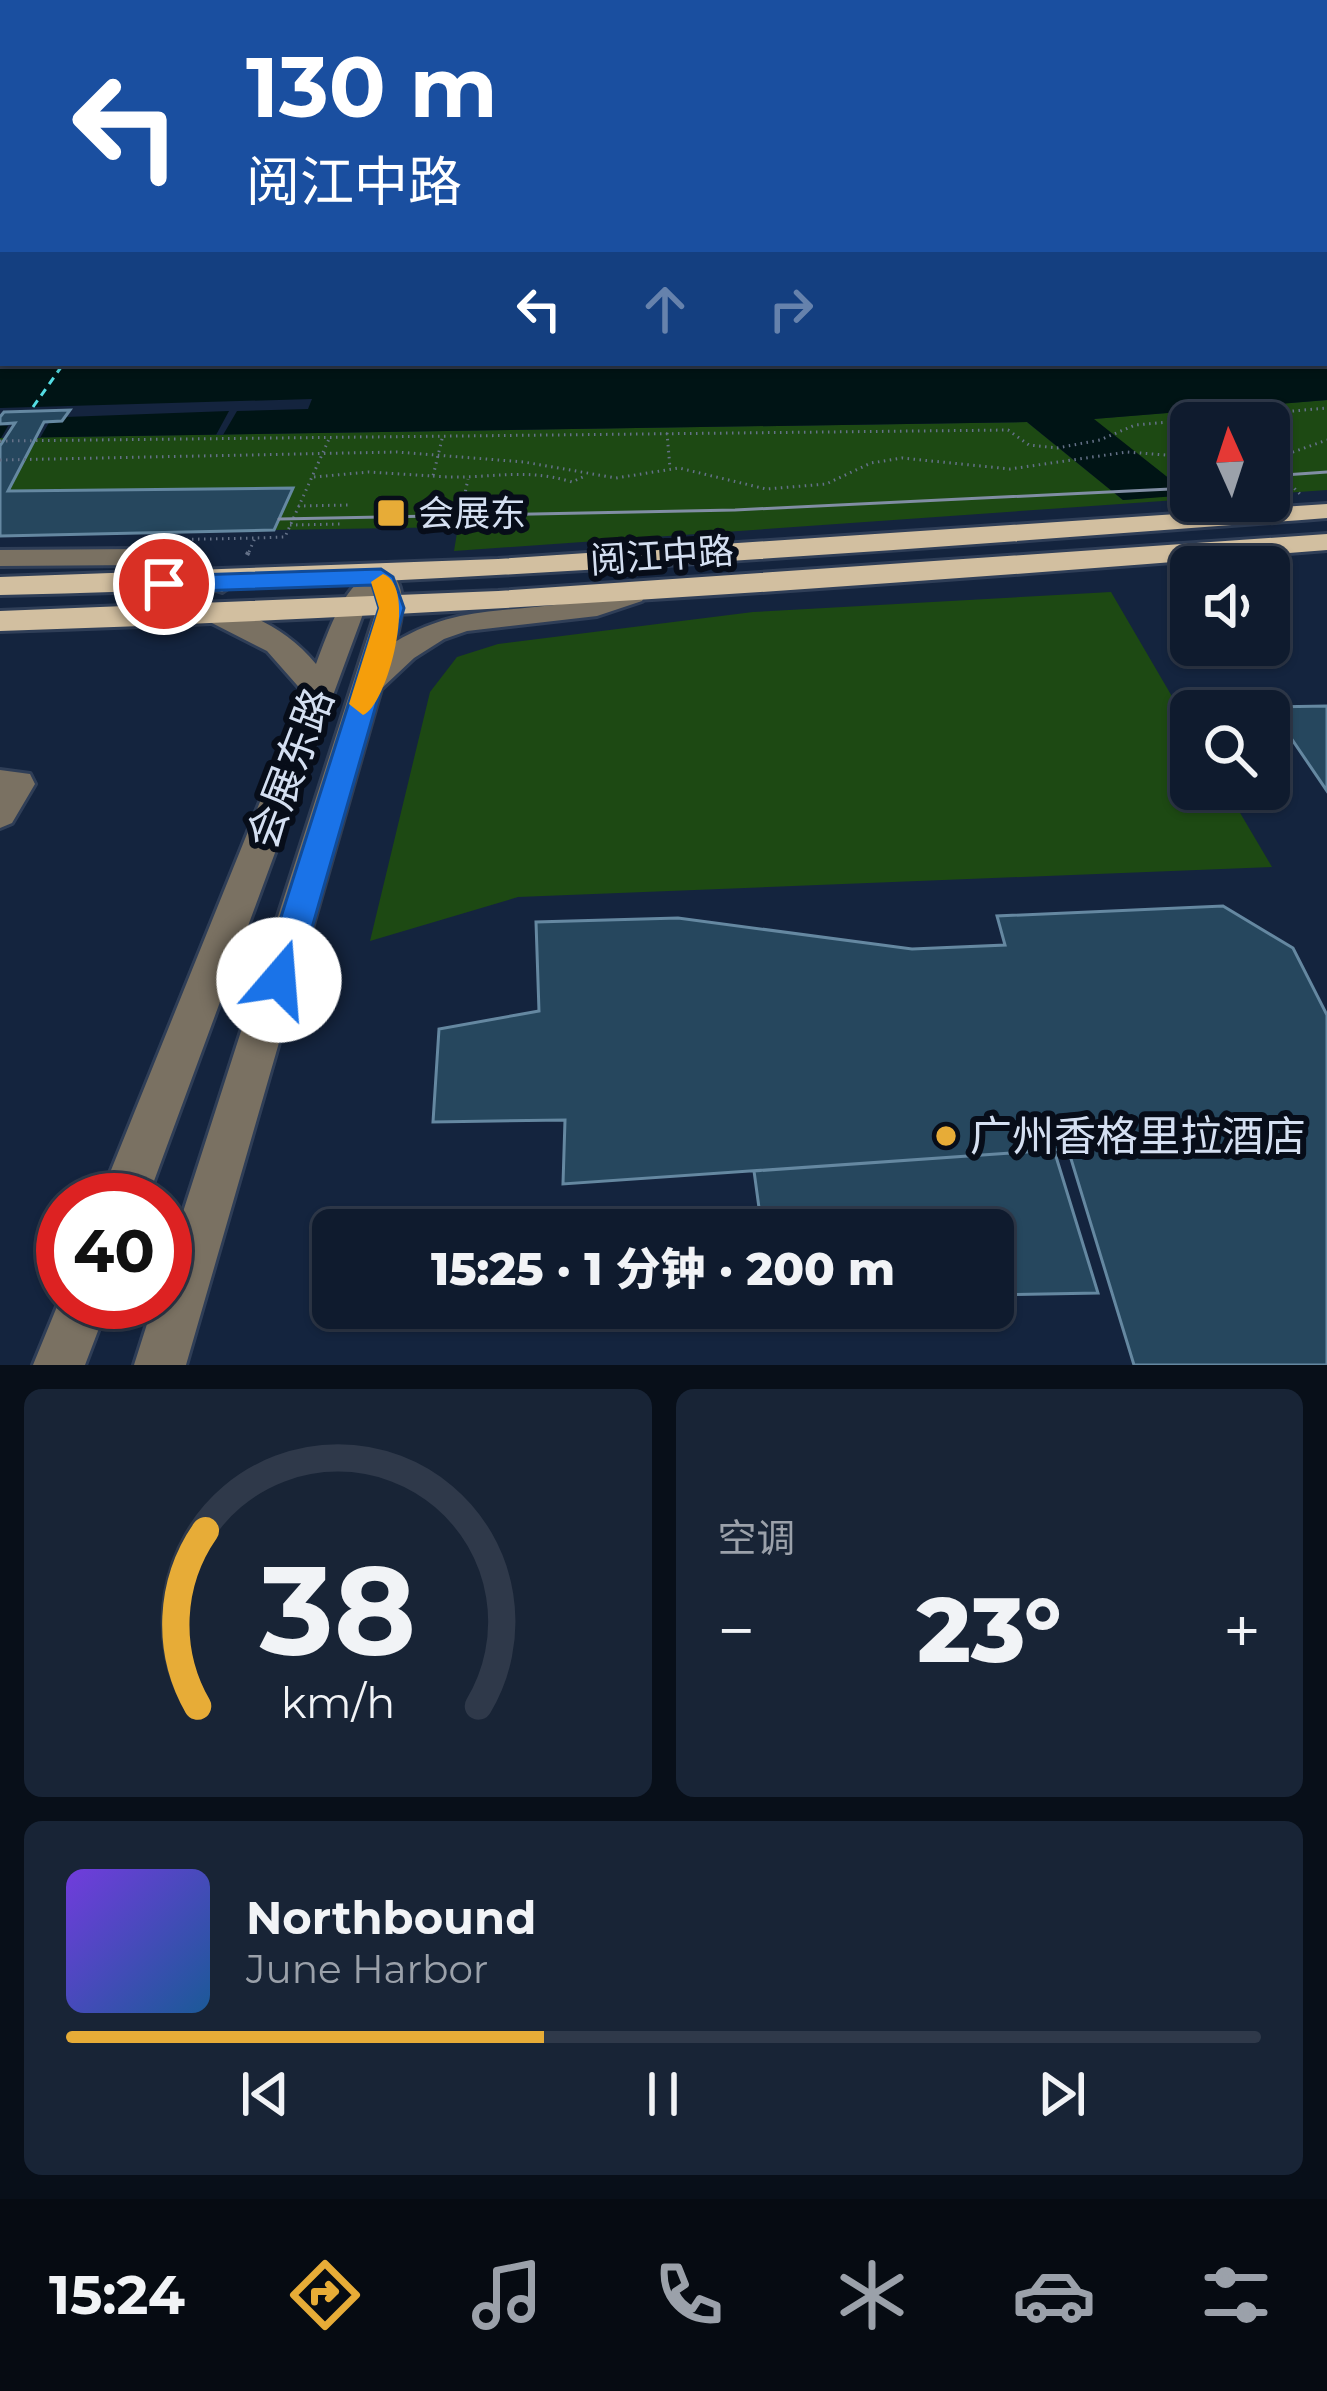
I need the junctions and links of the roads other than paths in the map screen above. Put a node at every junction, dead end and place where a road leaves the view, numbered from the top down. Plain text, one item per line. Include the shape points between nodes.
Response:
1 (1321, 507) edge
2 (1327, 542) edge
3 (0, 558) edge
4 (229, 582) junction
5 (0, 586) edge
6 (632, 594) junction
7 (375, 598) junction
8 (220, 615) junction
9 (0, 621) edge
10 (368, 689) junction
11 (319, 692) junction
12 (0, 784) edge
13 (0, 813) edge
14 (133, 1173) edge
15 (73, 1329) edge
16 (59, 1365) edge
17 (160, 1365) edge

1 - 7 main road, 阅江中路
2 - 6 main road, 阅江中路
3 - 4 street via 142,556
4 - 5 main road, 阅江中路
4 - 7 main road, 阅江中路
6 - 7 main road, 阅江中路
6 - 10 street via 600,610 450,624 416,638
7 - 8 main road, 阅江中路
7 - 10 street, 会展东路
7 - 11 street, 会展东路
8 - 9 main road, 阅江中路
8 - 11 street via 266,634 303,664
10 - 17 street, 会展东路
11 - 14 street, 会展东路
12 - 13 street via 18,784
15 - 16 street

